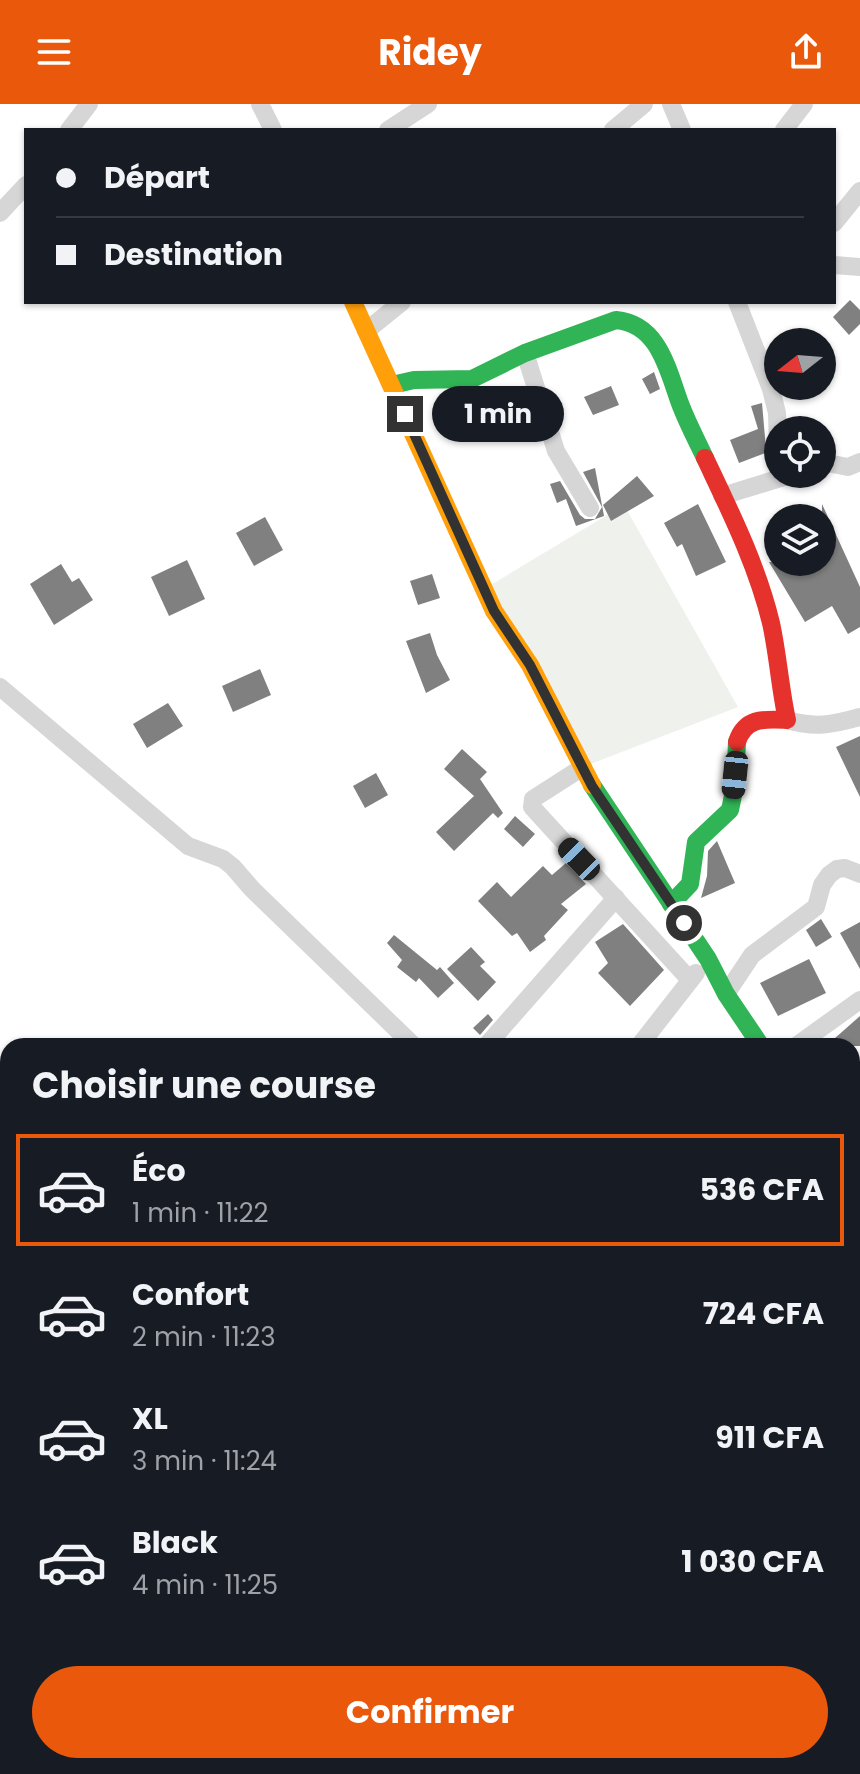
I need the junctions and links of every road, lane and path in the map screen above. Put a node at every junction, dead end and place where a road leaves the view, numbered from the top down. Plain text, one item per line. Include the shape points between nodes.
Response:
1 (89, 104) edge
2 (261, 104) edge
3 (428, 104) edge
4 (644, 104) edge
5 (671, 104) edge
6 (804, 104) edge
7 (71, 128) edge
8 (272, 128) edge
9 (391, 128) edge
10 (615, 128) edge
11 (681, 128) edge
12 (786, 128) edge
13 (24, 187) edge
14 (860, 191) edge
15 (0, 213) edge
16 (836, 221) edge
17 (836, 265) edge
18 (860, 267) edge
19 (354, 304) edge
20 (400, 304) edge
21 (738, 304) edge
22 (366, 331) junction
23 (525, 353) junction
24 (392, 385) junction
25 (777, 416) edge
26 (860, 462) edge
27 (836, 465) edge
28 (764, 483) edge
29 (722, 496) junction
30 (590, 508) dead end
31 (0, 687) edge
32 (860, 717) edge
33 (787, 720) junction
34 (583, 767) junction
35 (860, 874) edge
36 (616, 898) junction
37 (671, 904) junction
38 (708, 959) junction
39 (690, 980) junction
40 (726, 994) junction
41 (860, 1000) edge
42 (406, 1038) edge
43 (493, 1038) edge
44 (645, 1038) edge
45 (756, 1038) edge
46 (807, 1038) edge

1 - 7 street
2 - 8 street
3 - 9 street
4 - 10 street
5 - 11 street
6 - 12 street
13 - 15 street
14 - 16 street
17 - 18 street
19 - 22 street
20 - 22 street
21 - 25 street
22 - 24 street
23 - 24 street via 472,379
23 - 29 street via 616,320 635,324 668,364
23 - 30 street via 556,451
24 - 34 street via 494,611 530,665
26 - 27 street
28 - 29 street
29 - 33 street via 766,605
31 - 42 street via 188,846 233,867
32 - 33 street via 833,726
33 - 37 street via 754,719 737,736 732,805 725,819 698,838 692,879
34 - 36 street via 531,805
34 - 37 street
35 - 40 street via 845,868 829,875 816,907 752,955
36 - 39 street
36 - 43 street
37 - 38 street
38 - 39 street
38 - 40 street
39 - 44 street
40 - 45 street
41 - 46 street

